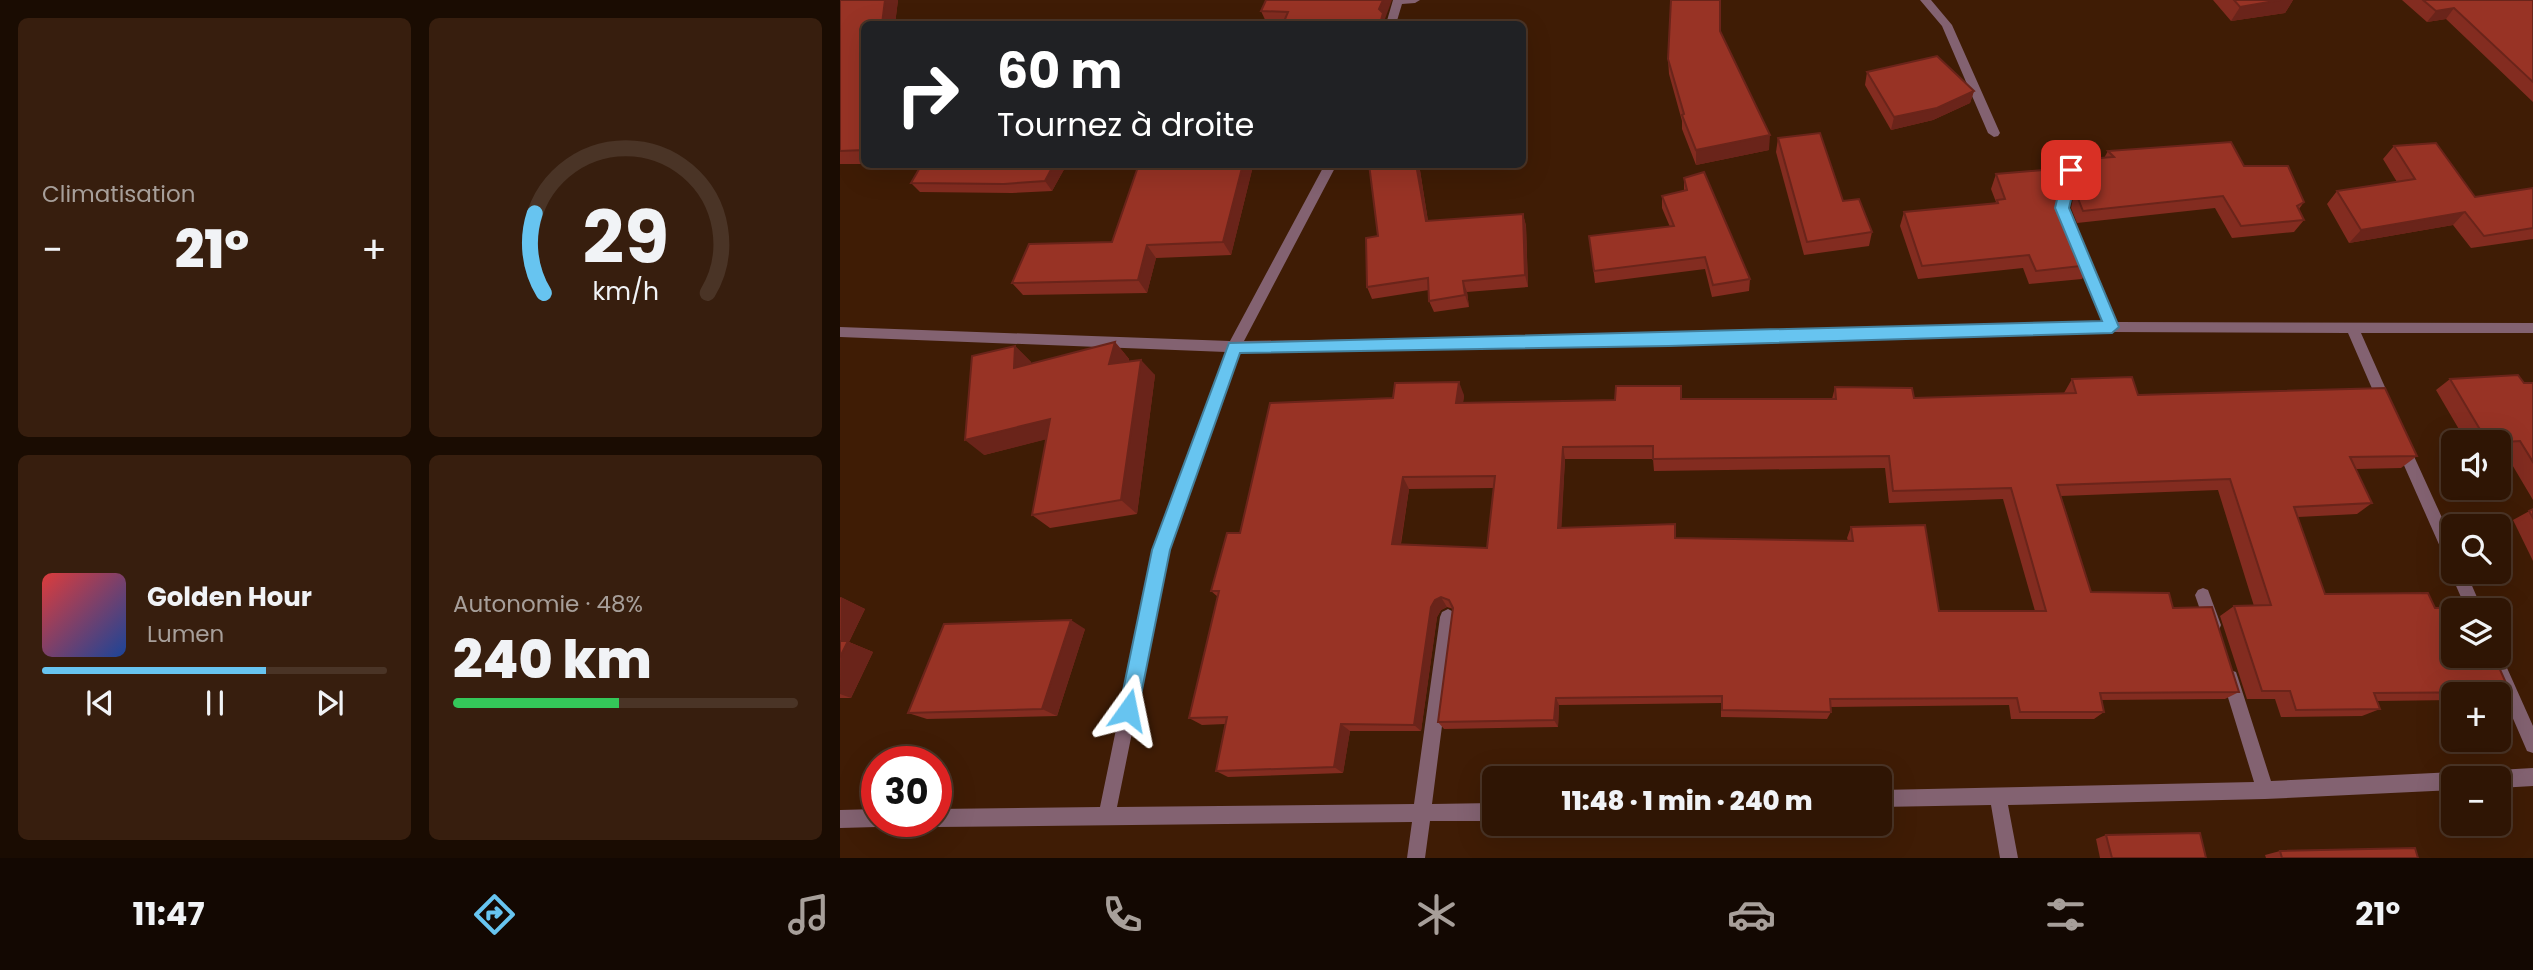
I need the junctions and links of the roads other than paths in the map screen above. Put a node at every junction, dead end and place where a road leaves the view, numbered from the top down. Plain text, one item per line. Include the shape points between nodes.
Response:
1 (1398, 0) edge
2 (1415, 0) edge
3 (1926, 0) edge
4 (1392, 21) edge
5 (1994, 132) dead end
6 (1329, 168) edge
7 (2071, 170) dead end
8 (2112, 327) junction
9 (2352, 328) junction
10 (2533, 328) edge
11 (840, 332) edge
12 (1234, 347) junction
13 (2441, 532) edge
14 (2203, 595) dead end
15 (1448, 617) edge
16 (2499, 668) edge
17 (2533, 745) edge
18 (2533, 777) edge
19 (2511, 778) edge
20 (2441, 782) edge
21 (2265, 790) junction
22 (1997, 795) junction
23 (1892, 799) edge
24 (1482, 812) edge
25 (1422, 815) junction
26 (1107, 816) junction
27 (861, 818) edge
28 (952, 818) edge
29 (840, 819) edge
30 (1416, 858) edge
31 (2009, 858) edge

1 - 2 street
1 - 4 street
3 - 5 street via 1947,25
6 - 12 street
7 - 8 street via 2062,208
8 - 9 street
8 - 12 street
9 - 10 street
9 - 13 street
11 - 12 street
12 - 26 street via 1161,550
14 - 21 street
15 - 25 street
16 - 17 street
18 - 19 street
20 - 21 street
21 - 22 street
22 - 23 street
22 - 31 street
24 - 25 street
25 - 26 street
25 - 30 street
26 - 28 street
27 - 29 street

